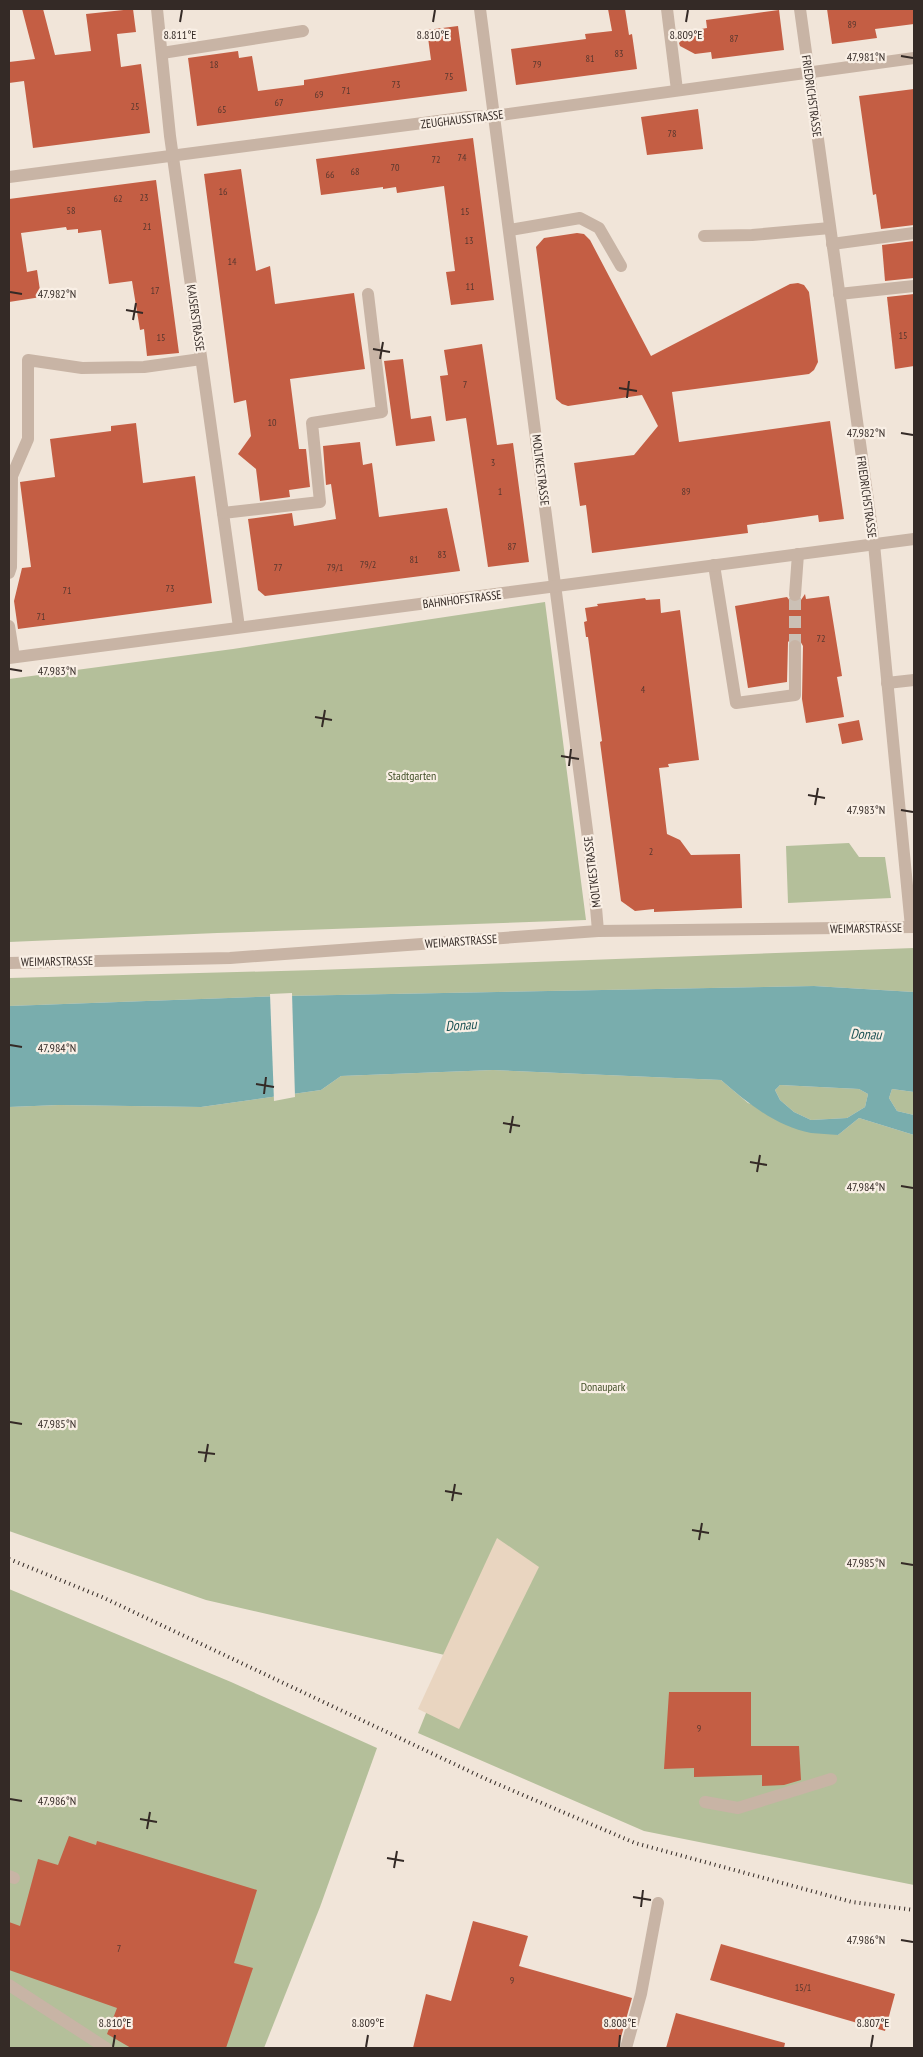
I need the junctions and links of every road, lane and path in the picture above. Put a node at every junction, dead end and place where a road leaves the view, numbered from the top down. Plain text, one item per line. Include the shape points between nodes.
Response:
1 (157, 9) edge
2 (480, 9) edge
3 (667, 9) edge
4 (800, 9) edge
5 (303, 31) dead end
6 (162, 53) junction
7 (914, 58) edge
8 (808, 72) junction
9 (677, 90) junction
10 (494, 116) junction
11 (173, 156) junction
12 (9, 177) edge
13 (830, 228) junction
14 (510, 230) junction
15 (914, 232) edge
16 (704, 236) dead end
17 (832, 244) junction
18 (621, 266) dead end
19 (914, 286) edge
20 (368, 294) dead end
21 (839, 294) junction
22 (201, 359) junction
23 (223, 513) junction
24 (914, 539) edge
25 (874, 544) junction
26 (798, 554) junction
27 (714, 565) junction
28 (9, 573) edge
29 (556, 587) junction
30 (795, 595) tunnel mouth
31 (9, 626) edge
32 (239, 627) junction
33 (795, 646) tunnel mouth
34 (11, 657) edge
35 (914, 680) edge
36 (887, 683) junction
37 (913, 927) edge
38 (598, 931) junction
39 (9, 962) edge
40 (831, 1779) dead end
41 (705, 1802) dead end
42 (658, 1903) dead end
43 (9, 1985) edge
44 (106, 2048) edge
45 (626, 2048) edge

1 - 6 street, KAISERSTRASSE
2 - 10 street, MOLTKESTRASSE
3 - 9 street
4 - 8 street, FRIEDRICHSTRASSE
5 - 6 street
6 - 11 street, KAISERSTRASSE
7 - 8 street, ZEUGHAUSSTRASSE
8 - 9 street, ZEUGHAUSSTRASSE
8 - 13 street, FRIEDRICHSTRASSE
9 - 10 street, ZEUGHAUSSTRASSE
10 - 11 street, ZEUGHAUSSTRASSE
10 - 14 street, MOLTKESTRASSE
11 - 12 street, ZEUGHAUSSTRASSE
11 - 22 street, KAISERSTRASSE
13 - 16 street
13 - 17 street, FRIEDRICHSTRASSE
14 - 18 street via 580,218 599,228
14 - 29 street, MOLTKESTRASSE
15 - 17 street
17 - 21 street, FRIEDRICHSTRASSE
19 - 21 street
20 - 23 street via 382,412 312,422 320,502
21 - 25 street, FRIEDRICHSTRASSE
22 - 23 street, KAISERSTRASSE
22 - 28 street via 144,367 82,368 28,360 28,439 12,476
23 - 32 street, KAISERSTRASSE
24 - 25 street, BAHNHOFSTRASSE
25 - 26 street, BAHNHOFSTRASSE
25 - 36 street, FRIEDRICHSTRASSE
26 - 27 street, BAHNHOFSTRASSE
26 - 30 street
27 - 29 street, BAHNHOFSTRASSE
27 - 33 street via 736,703 795,695
29 - 32 street, BAHNHOFSTRASSE
29 - 38 street, MOLTKESTRASSE
31 - 34 street
32 - 34 street, BAHNHOFSTRASSE
35 - 36 street
36 - 37 street, FRIEDRICHSTRASSE
37 - 38 street, WEIMARSTRASSE
38 - 39 street, WEIMARSTRASSE via 230,958
40 - 41 street via 738,1808
42 - 45 street
43 - 44 street

